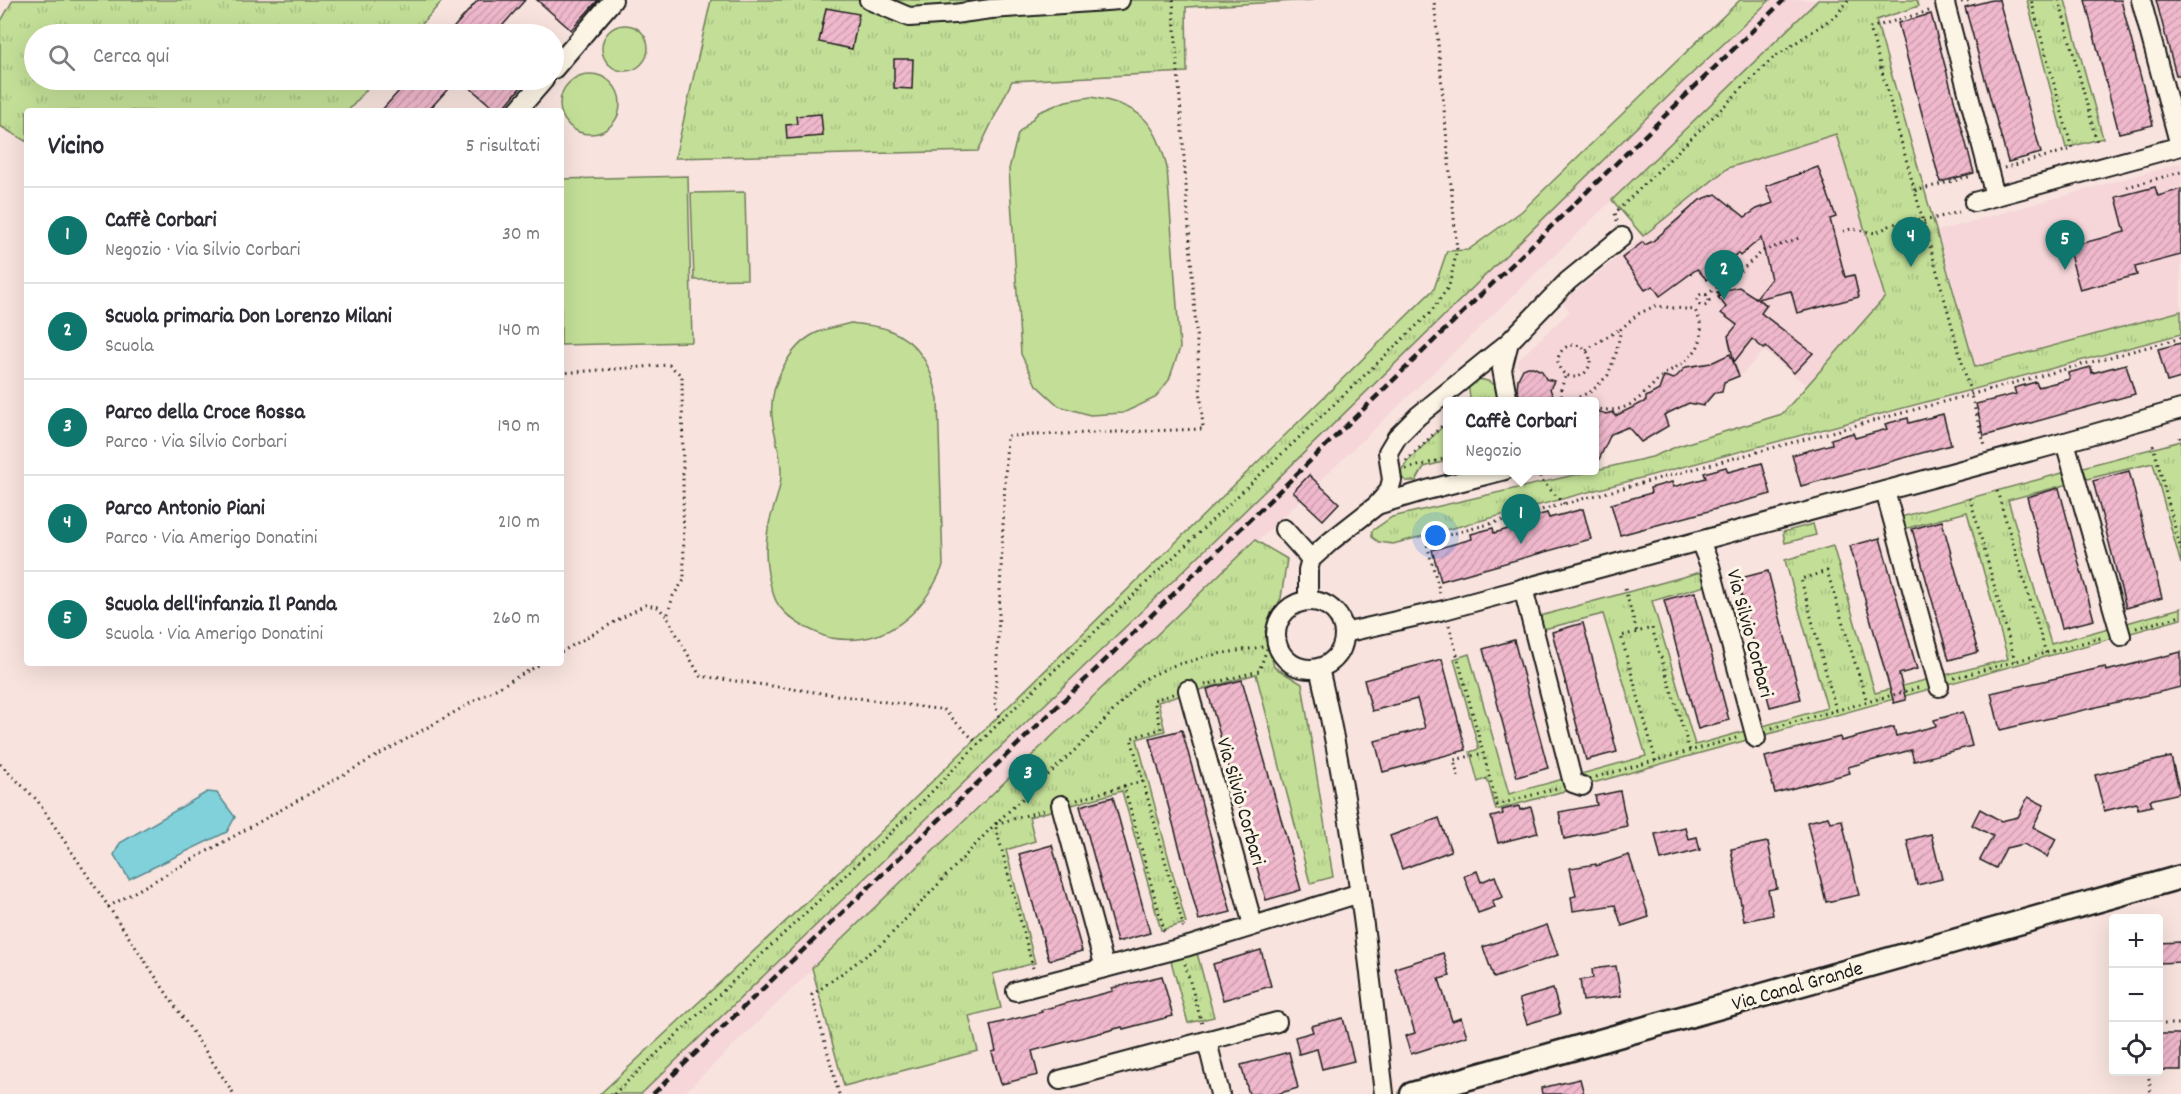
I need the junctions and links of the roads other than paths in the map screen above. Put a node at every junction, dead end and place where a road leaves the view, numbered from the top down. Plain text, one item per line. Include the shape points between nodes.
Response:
1 (613, 0) edge
2 (869, 0) edge
3 (1120, 0) edge
4 (2141, 0) edge
5 (1945, 3) edge
6 (564, 57) edge
7 (535, 90) edge
8 (520, 108) edge
9 (2180, 146) edge
10 (1995, 196) junction
11 (1971, 206) road end
12 (1622, 237) road end
13 (1509, 342) junction
14 (1507, 397) edge
15 (2181, 409) edge
16 (2065, 442) junction
17 (1489, 475) edge
18 (1392, 480) junction
19 (1427, 490) junction
20 (1885, 491) junction
21 (1377, 505) junction
22 (1284, 529) dead end
23 (1700, 541) junction
24 (1311, 559) junction
25 (1523, 588) junction
26 (1308, 601) junction
27 (1344, 633) junction
28 (2121, 636) dead end
29 (1319, 668) junction
30 (1939, 687) dead end
31 (1188, 690) road end
32 (1756, 738) dead end
33 (1582, 786) dead end
34 (1061, 805) dead end
35 (2181, 877) edge
36 (1360, 893) junction
37 (1253, 925) junction
38 (1105, 968) junction
39 (1016, 991) dead end
40 (1277, 1022) dead end
41 (1206, 1041) junction
42 (1060, 1080) dead end
43 (1220, 1094) edge
44 (1384, 1094) edge
45 (1412, 1094) edge

1 - 6 street
2 - 3 street via 909,17
4 - 9 street
5 - 10 street
7 - 8 street
9 - 10 street
10 - 11 street
12 - 13 street via 1568,281
13 - 14 street via 1502,369
13 - 18 street via 1397,437 1388,452
15 - 16 street
16 - 20 street
16 - 28 street
17 - 19 street
18 - 19 street via 1402,487
18 - 21 street via 1389,491
19 - 21 street
20 - 23 street
20 - 30 street
21 - 24 street
22 - 24 street
23 - 25 street
23 - 32 street, Via Silvio Corbari
24 - 26 street
25 - 27 street
25 - 33 street via 1573,783
26 - 27 street via 1328,606 1342,623
26 - 29 street via 1288,609 1272,642 1290,663
27 - 29 street via 1335,659
29 - 36 street
31 - 37 street, Via Silvio Corbari
34 - 38 street
35 - 45 main road, Via Canal Grande
36 - 37 street
36 - 44 street
37 - 38 street
38 - 39 street
40 - 41 street
41 - 42 street
41 - 43 street

